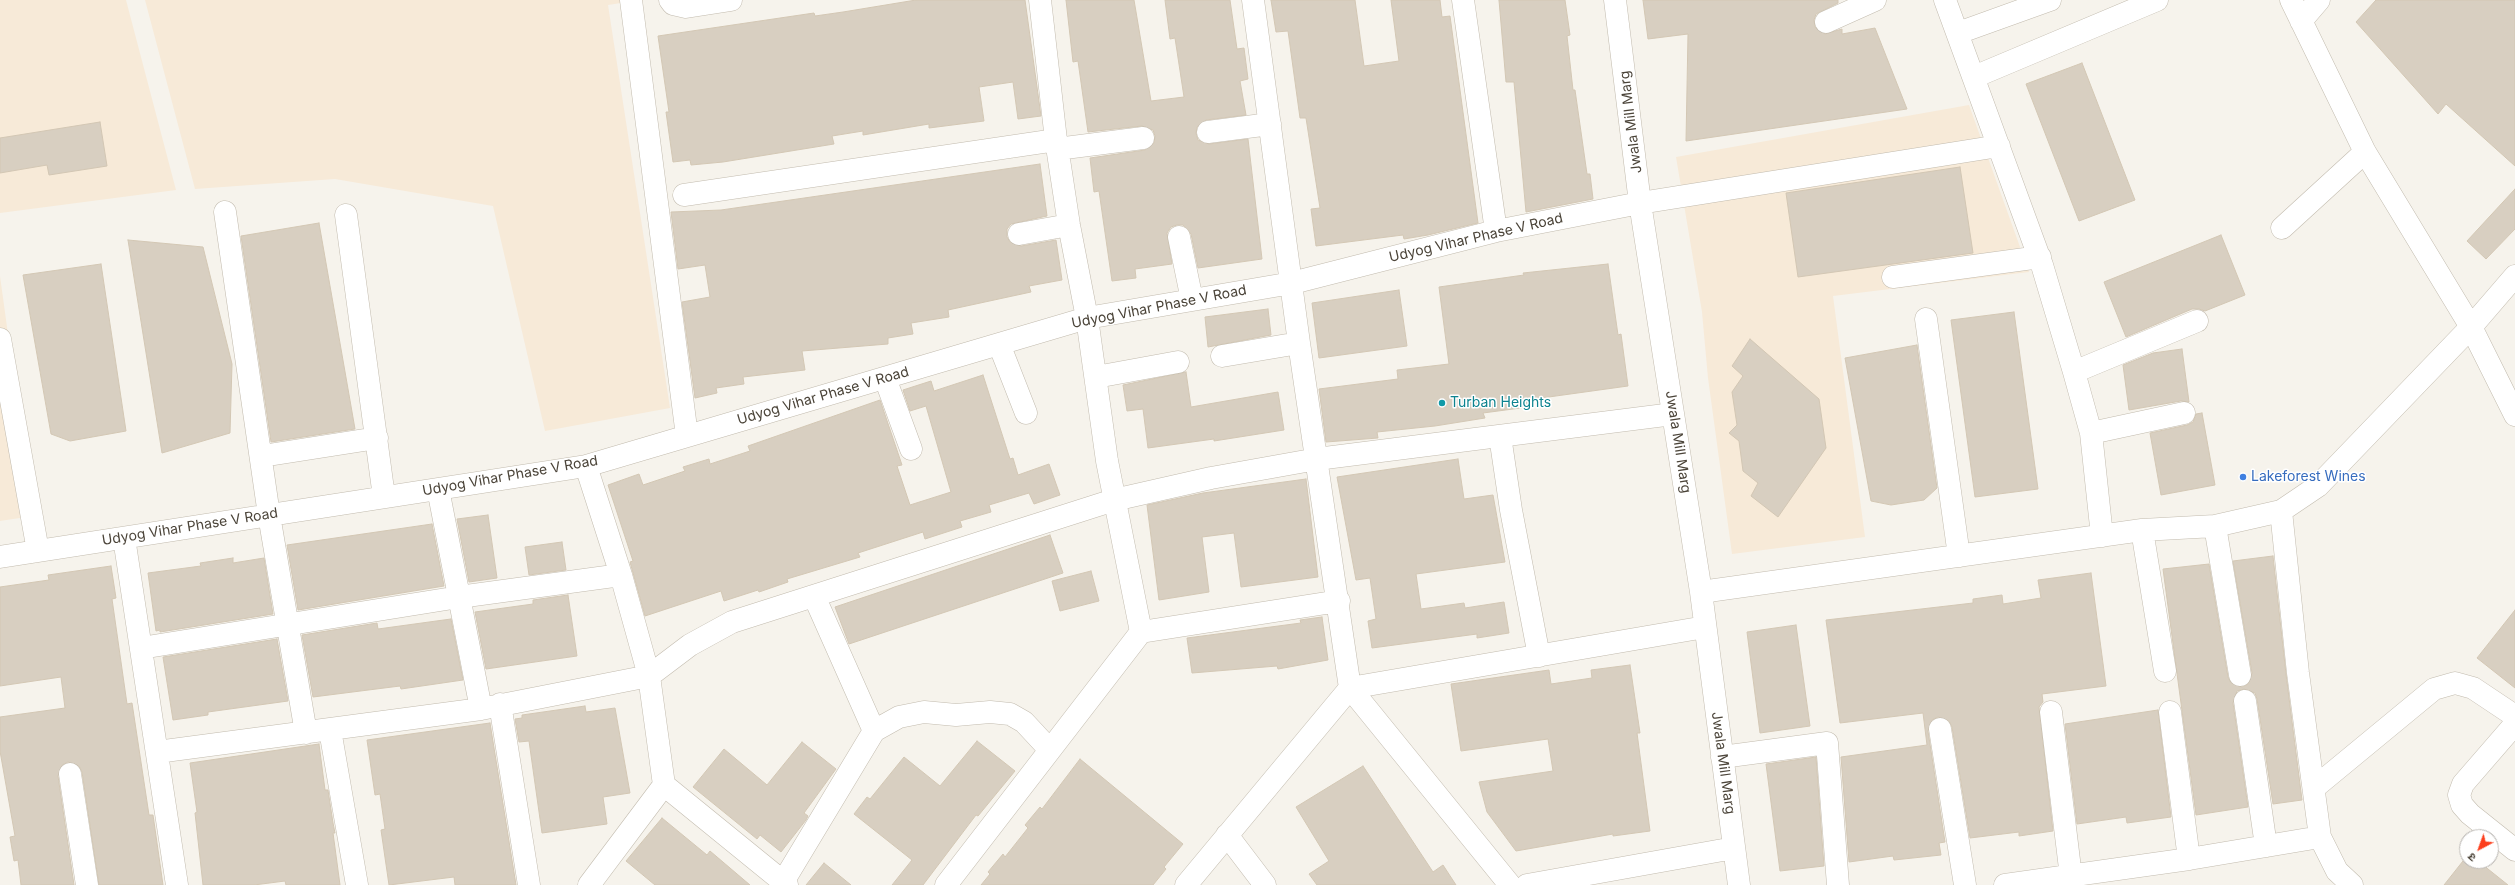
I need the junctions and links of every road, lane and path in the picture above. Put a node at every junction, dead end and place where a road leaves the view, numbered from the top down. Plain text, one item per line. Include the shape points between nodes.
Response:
1 (630, 0) edge
2 (670, 0) edge
3 (730, 0) edge
4 (1040, 0) edge
5 (1253, 0) edge
6 (1462, 0) edge
7 (1614, 0) edge
8 (1875, 0) edge
9 (1945, 0) edge
10 (2050, 0) edge
11 (2157, 0) edge
12 (2291, 0) edge
13 (2320, 0) edge
14 (2301, 21) junction
15 (1826, 22) dead end
16 (1958, 33) junction
17 (1974, 77) junction
18 (1270, 124) junction
19 (1208, 132) dead end
20 (1144, 138) dead end
21 (1056, 144) junction
22 (1999, 146) junction
23 (2365, 152) junction
24 (684, 195) dead end
25 (1640, 203) junction
26 (225, 212) dead end
27 (346, 216) dead end
28 (1069, 225) junction
29 (2282, 228) dead end
30 (1496, 231) junction
31 (1019, 234) dead end
32 (1179, 237) dead end
33 (2040, 257) junction
34 (2515, 276) edge
35 (1893, 277) dead end
36 (1292, 283) junction
37 (1192, 300) junction
38 (1087, 318) junction
39 (1926, 319) dead end
40 (2197, 321) dead end
41 (2472, 327) junction
42 (0, 339) edge
43 (1299, 343) junction
44 (999, 344) junction
45 (1222, 356) dead end
46 (1178, 362) dead end
47 (2074, 372) junction
48 (1096, 377) junction
49 (885, 378) junction
50 (1026, 413) dead end
51 (2184, 413) dead end
52 (1674, 414) junction
53 (2515, 415) edge
54 (2091, 433) junction
55 (687, 436) junction
56 (1500, 436) junction
57 (377, 438) junction
58 (911, 449) dead end
59 (262, 456) junction
60 (1317, 459) junction
61 (586, 466) junction
62 (438, 489) junction
63 (384, 497) junction
64 (1114, 500) junction
65 (2281, 511) junction
66 (269, 515) junction
67 (2215, 526) junction
68 (2142, 530) junction
69 (2102, 536) junction
70 (124, 538) junction
71 (38, 551) junction
72 (1958, 556) junction
73 (0, 557) edge
74 (622, 575) junction
75 (1701, 592) junction
76 (814, 596) junction
77 (459, 597) junction
78 (1339, 601) junction
79 (287, 624) junction
80 (1705, 627) junction
81 (1141, 632) junction
82 (141, 648) junction
83 (1539, 656) junction
84 (2165, 671) dead end
85 (2240, 675) dead end
86 (649, 676) junction
87 (1350, 688) junction
88 (2245, 701) dead end
89 (491, 706) junction
90 (2052, 712) dead end
91 (2170, 712) dead end
92 (2515, 716) edge
93 (2515, 724) edge
94 (1940, 729) dead end
95 (330, 730) junction
96 (874, 731) junction
97 (306, 733) junction
98 (1050, 750) junction
99 (157, 752) junction
100 (1722, 757) junction
101 (70, 774) dead end
102 (664, 786) junction
103 (2314, 788) junction
104 (1227, 835) junction
105 (2320, 837) junction
106 (2266, 846) junction
107 (1734, 848) junction
108 (2515, 850) edge
109 (2189, 859) junction
110 (2071, 881) edge
111 (785, 883) edge
112 (2012, 884) edge
113 (87, 885) edge
114 (177, 885) edge
115 (357, 885) edge
116 (529, 885) edge
117 (589, 885) edge
118 (946, 885) edge
119 (1186, 885) edge
120 (1265, 885) edge
121 (1510, 885) edge
122 (1527, 885) edge
123 (1739, 885) edge
124 (1838, 885) edge
125 (1965, 885) edge
126 (2352, 885) edge

1 - 55 street
2 - 3 street via 673,4 686,7
4 - 21 street
5 - 18 street
6 - 30 street
7 - 25 street, Jwala Mill Marg
8 - 15 street
9 - 16 street
10 - 16 street
11 - 17 street
12 - 14 street
13 - 14 street
14 - 23 street
16 - 17 street
17 - 22 street
18 - 19 street
18 - 36 street
20 - 21 street
21 - 24 street
21 - 28 street
22 - 25 street, Udyog Vihar Phase V Road
22 - 33 street
23 - 29 street
23 - 41 street
25 - 30 street, Udyog Vihar Phase V Road
25 - 52 street, Jwala Mill Marg
26 - 59 street
27 - 57 street
28 - 31 street
28 - 38 street
30 - 36 street, Udyog Vihar Phase V Road
32 - 37 street
33 - 35 street
33 - 47 street
34 - 41 street
36 - 37 street, Udyog Vihar Phase V Road
36 - 43 street
37 - 38 street, Udyog Vihar Phase V Road
38 - 44 street, Udyog Vihar Phase V Road
38 - 48 street
39 - 72 street
40 - 47 street
41 - 53 street
41 - 65 street via 2318,486
42 - 71 street
43 - 45 street
43 - 60 street
44 - 49 street, Udyog Vihar Phase V Road
44 - 50 street
46 - 48 street
47 - 54 street
48 - 64 street
49 - 55 street, Udyog Vihar Phase V Road
49 - 58 street
51 - 54 street
52 - 56 street
52 - 75 street, Jwala Mill Marg
54 - 69 street
55 - 61 street, Udyog Vihar Phase V Road
56 - 60 street
56 - 83 street via 1511,510
57 - 59 street
57 - 63 street
59 - 66 street
60 - 64 street via 1211,478
60 - 78 street
61 - 62 street, Udyog Vihar Phase V Road
61 - 74 street
62 - 63 street, Udyog Vihar Phase V Road
62 - 77 street
63 - 66 street, Udyog Vihar Phase V Road
64 - 76 street
64 - 81 street
65 - 67 street
65 - 103 street via 2298,673
66 - 70 street, Udyog Vihar Phase V Road
66 - 79 street
67 - 68 street
67 - 85 street
68 - 69 street
68 - 84 street
69 - 72 street
70 - 71 street, Udyog Vihar Phase V Road
70 - 82 street
71 - 73 street, Udyog Vihar Phase V Road
72 - 75 street
74 - 77 street
74 - 86 street
75 - 80 street, Jwala Mill Marg
76 - 86 street via 732,622 690,645
76 - 96 street
77 - 79 street
77 - 89 street
78 - 81 street
78 - 87 street
79 - 82 street
79 - 97 street
80 - 83 street
80 - 100 street, Jwala Mill Marg
81 - 98 street
82 - 99 street
83 - 87 street
86 - 89 street
86 - 102 street
87 - 104 street
87 - 121 street
88 - 106 street
89 - 95 street
89 - 116 street
90 - 110 street
91 - 109 street
92 - 103 street via 2473,688 2455,683 2434,689
93 - 108 street via 2463,784 2459,795 2462,805 2470,814
94 - 125 street
95 - 97 street
95 - 115 street
96 - 98 street via 899,717 924,712 956,715 1010,714 1024,722
96 - 111 street
97 - 99 street
98 - 118 street
99 - 114 street
100 - 107 street, Jwala Mill Marg
100 - 124 street via 1827,743
101 - 113 street
102 - 111 street
102 - 117 street
103 - 105 street
104 - 119 street
104 - 120 street
105 - 106 street
105 - 126 street via 2338,871
106 - 109 street
107 - 122 street
107 - 123 street, Jwala Mill Marg
109 - 110 street
110 - 112 street

